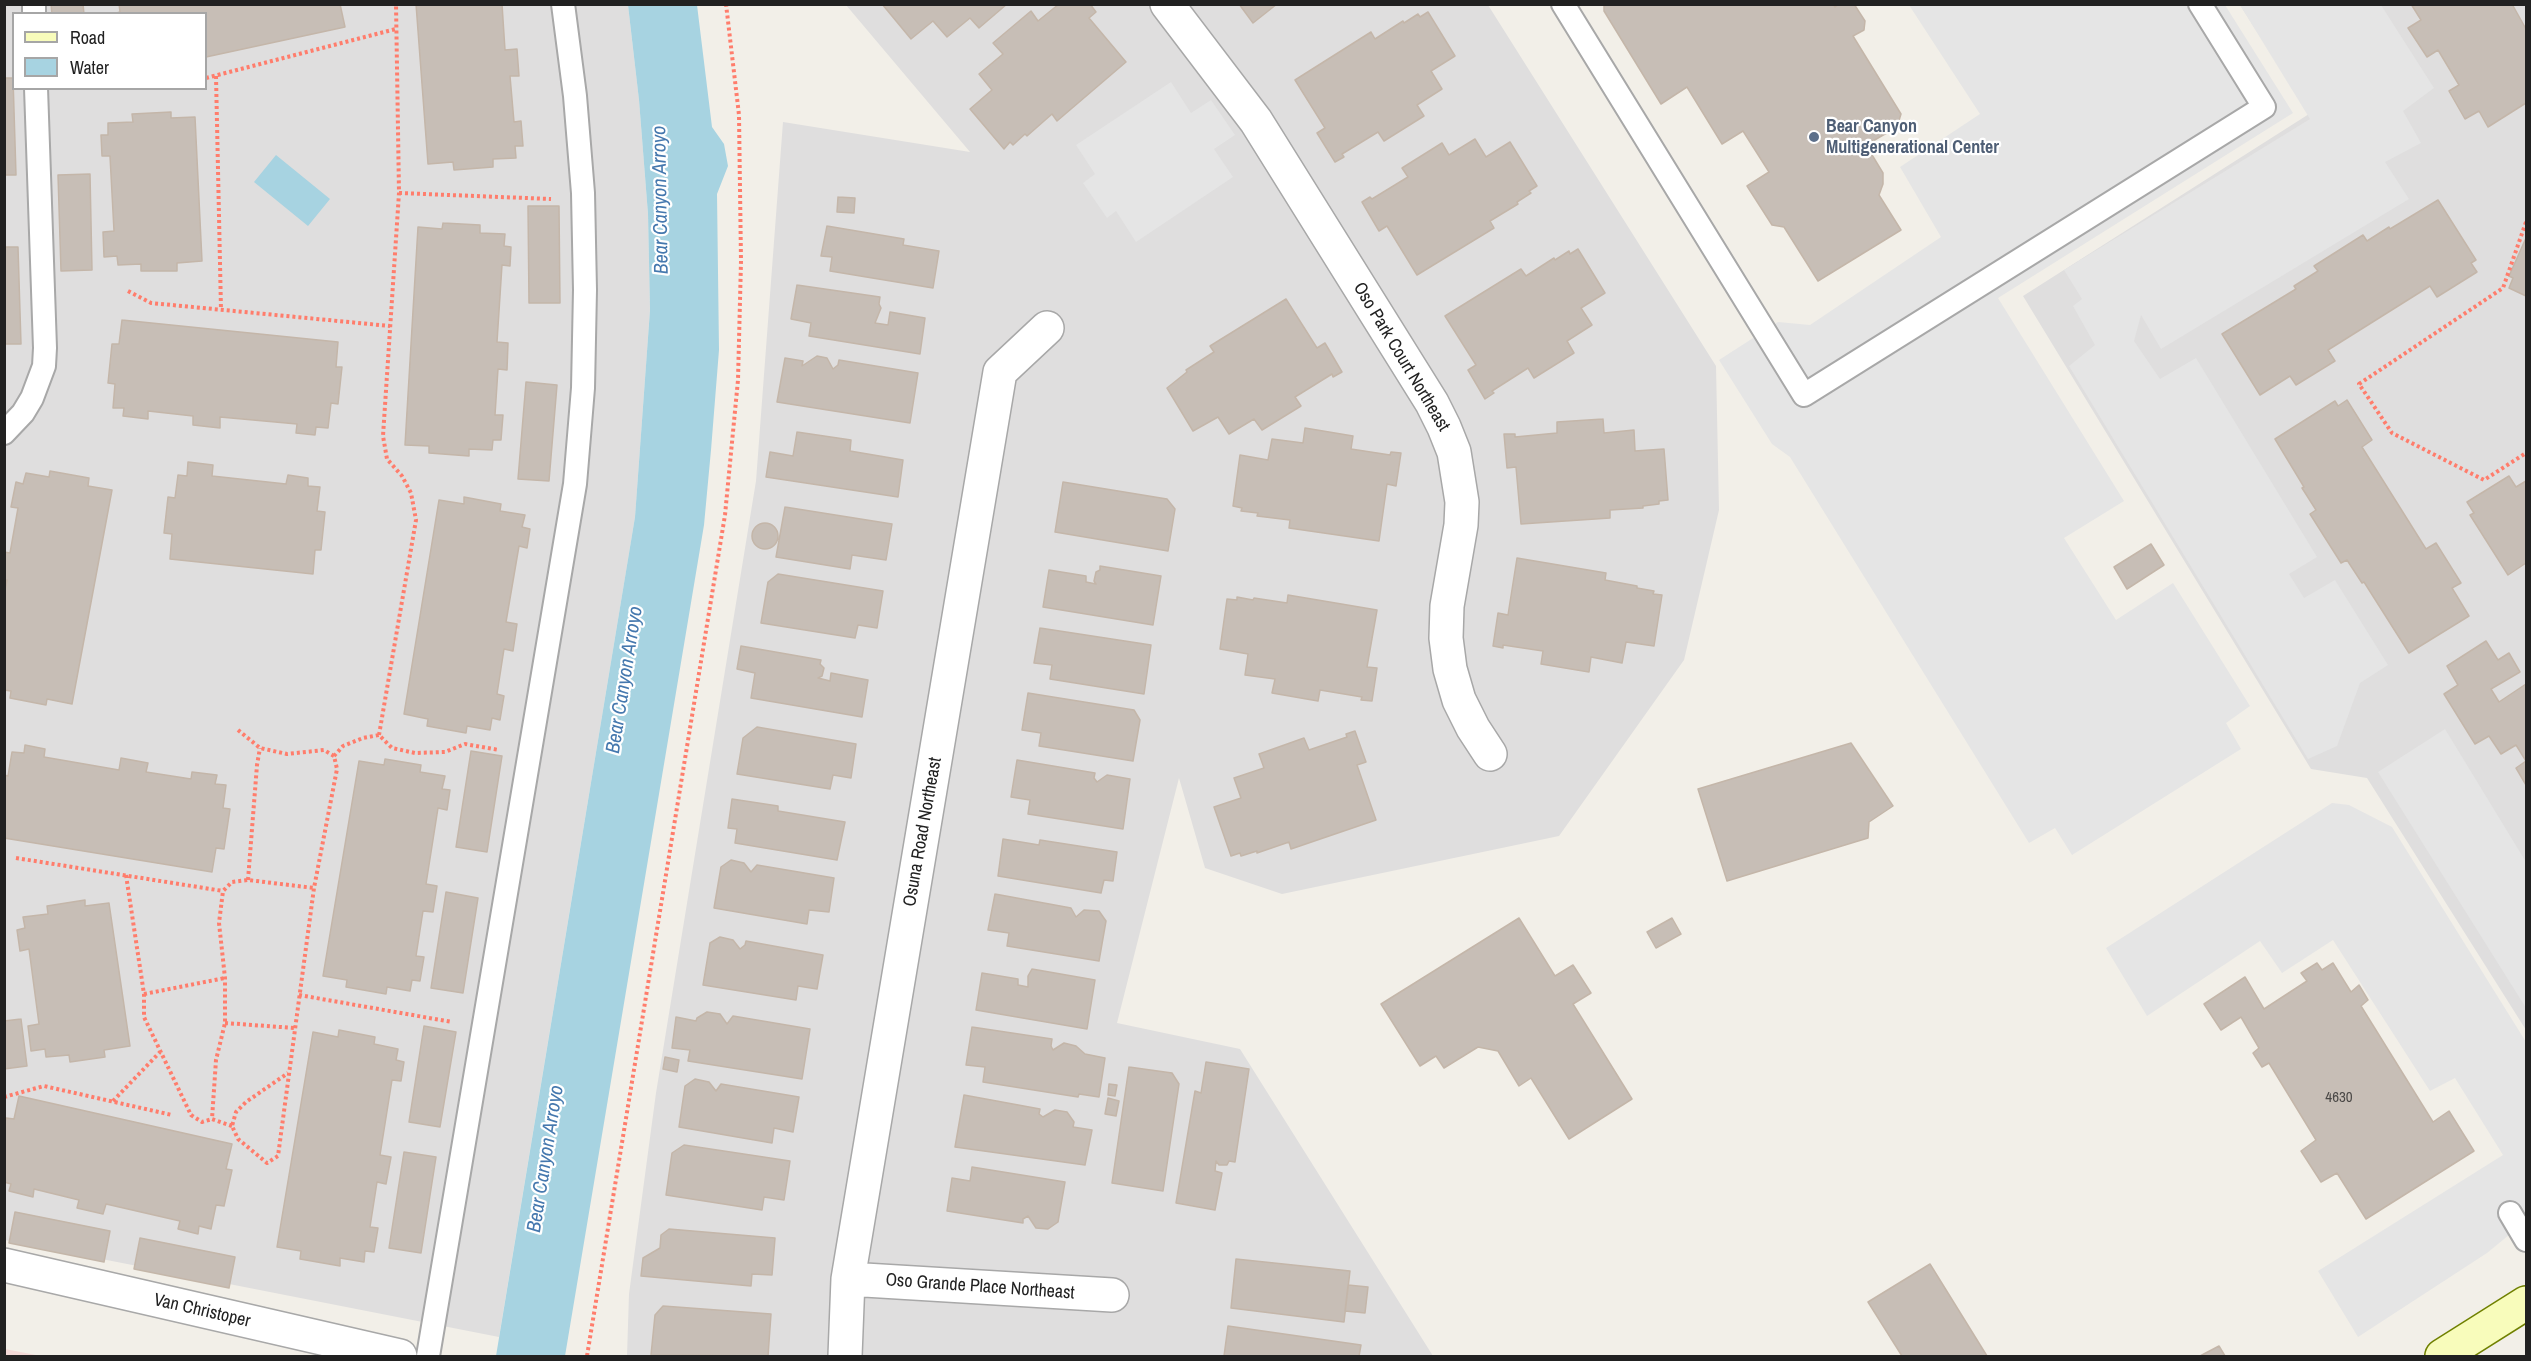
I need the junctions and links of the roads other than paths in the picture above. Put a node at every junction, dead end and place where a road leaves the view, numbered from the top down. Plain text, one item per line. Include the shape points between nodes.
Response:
1 (563, 4) edge
2 (1167, 4) edge
3 (1563, 4) edge
4 (2200, 4) edge
5 (36, 90) edge
6 (1047, 328) dead end
7 (4, 433) edge
8 (1490, 754) dead end
9 (2510, 1213) dead end
10 (2526, 1240) edge
11 (4, 1265) edge
12 (848, 1279) junction
13 (1112, 1295) dead end
14 (2526, 1303) edge
15 (400, 1356) edge
16 (428, 1356) edge
17 (845, 1356) edge
18 (2442, 1356) edge

1 - 16 lane via 583,194 583,387 575,484
2 - 8 street, Oso Park Court Northeast via 1256,121 1444,427 1454,452 1462,502 1446,638 1459,700
3 - 4 lane via 1804,395 2264,107
5 - 7 lane via 44,366 32,398
6 - 12 street, Osuna Road Northeast via 1000,372
9 - 10 lane
11 - 15 street, Van Christoper
12 - 13 street, Oso Grande Place Northeast
12 - 17 street, Osuna Road Northeast
14 - 18 main road

